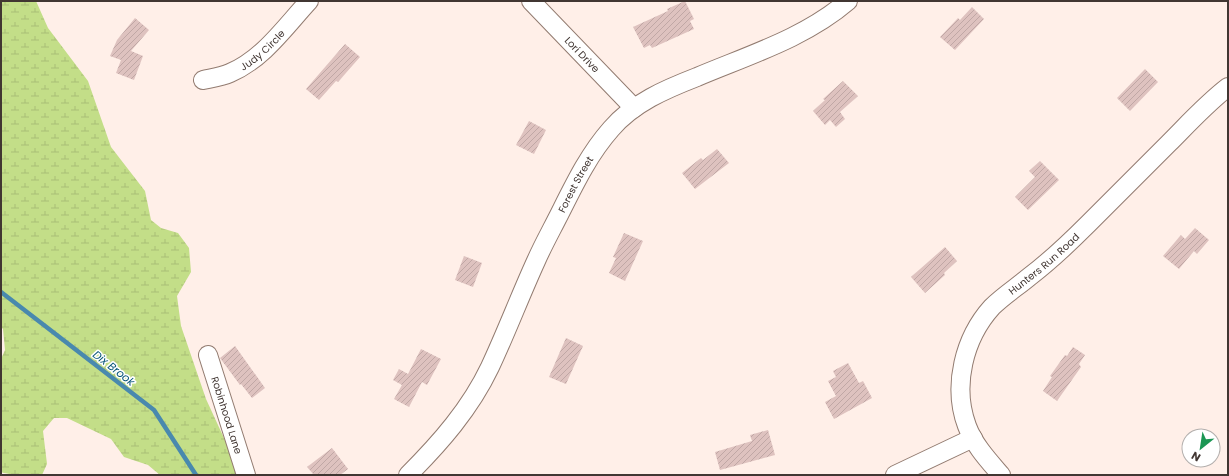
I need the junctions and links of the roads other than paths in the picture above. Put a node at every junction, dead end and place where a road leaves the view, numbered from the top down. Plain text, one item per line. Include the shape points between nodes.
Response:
1 (309, 1) edge
2 (531, 1) edge
3 (848, 1) edge
4 (203, 80) dead end
5 (1228, 87) edge
6 (634, 108) junction
7 (208, 355) dead end
8 (973, 438) junction
9 (246, 475) edge
10 (408, 475) edge
11 (895, 475) edge
12 (1001, 475) edge

1 - 4 street, Judy Circle via 260,54 244,66 229,74
2 - 6 street, Lori Drive
3 - 6 street, Forest Street via 800,33 662,91
5 - 8 street, Hunters Run Road via 1074,238 1003,297 983,318 965,353 961,380 963,409
6 - 10 street, Forest Street via 612,128 592,153 576,180 536,260 489,368 466,408 434,449
7 - 9 street, Robinhood Lane
8 - 11 street
8 - 12 street, Hunters Run Road

